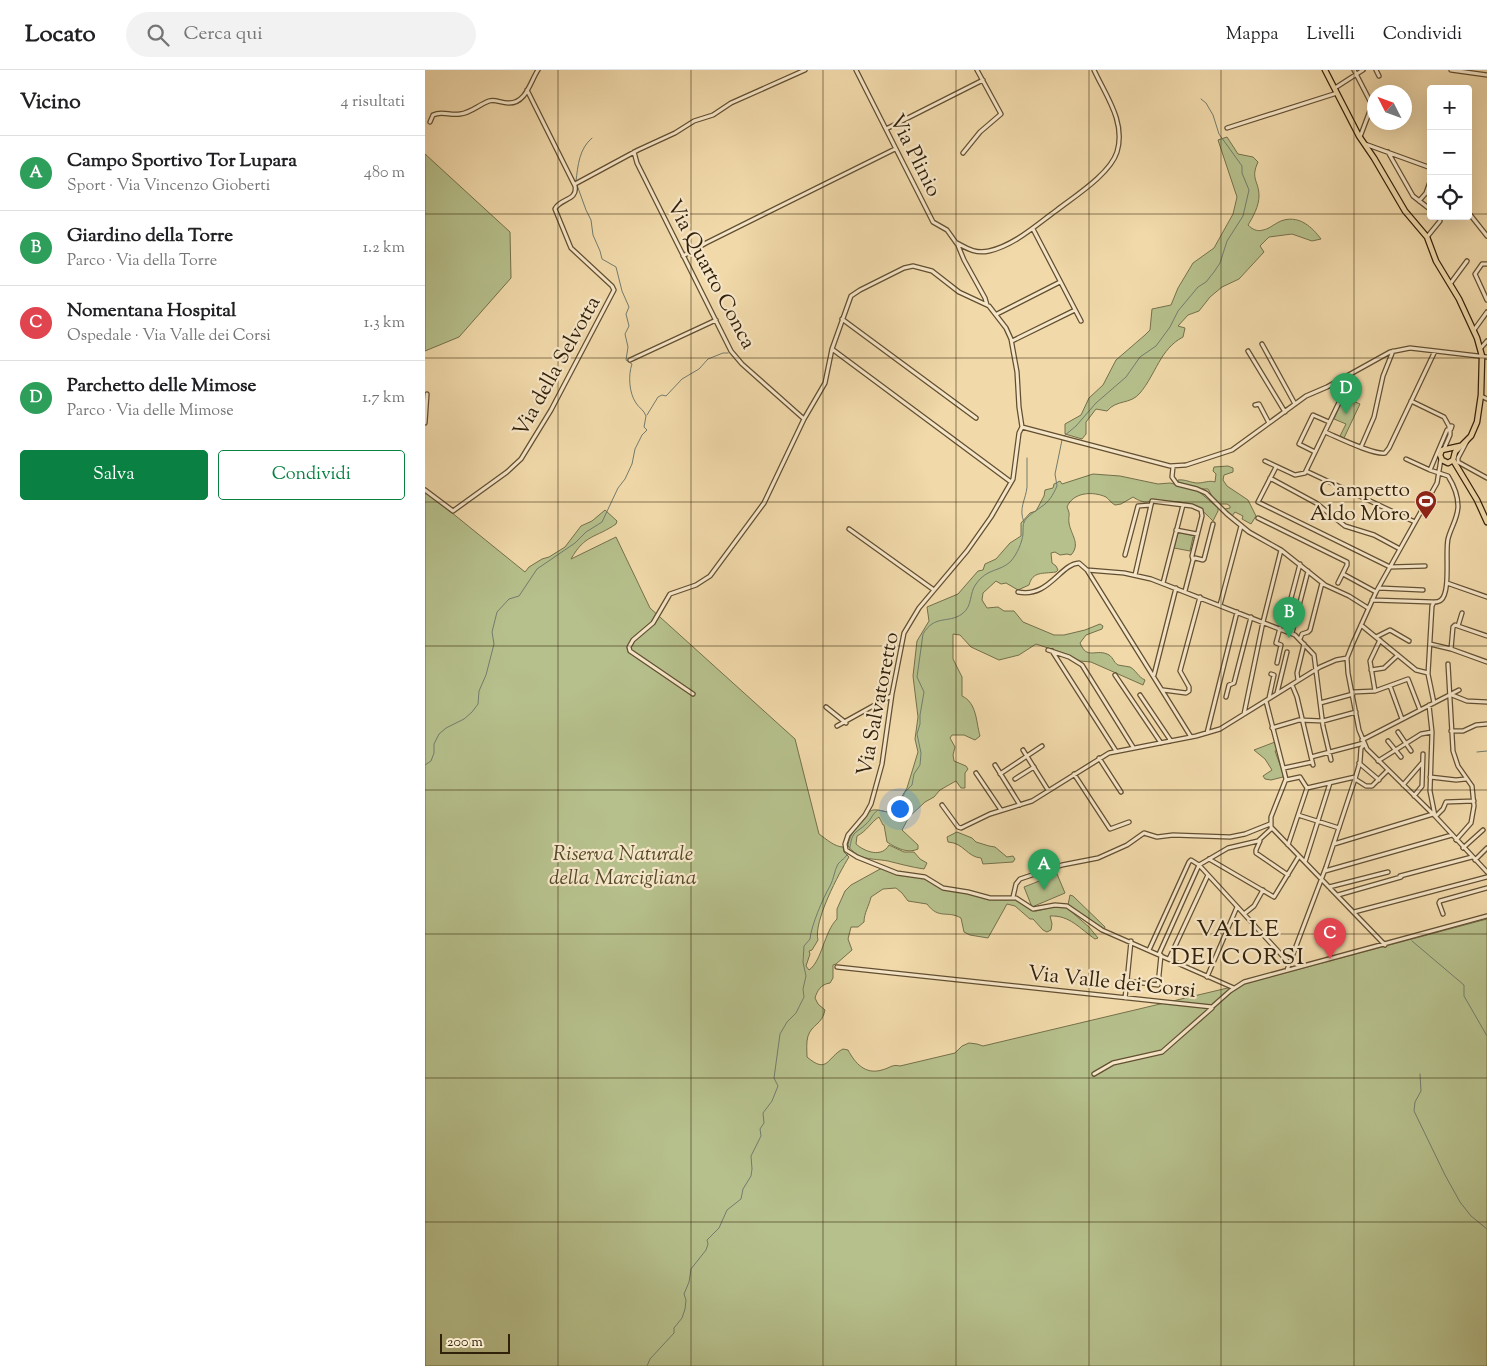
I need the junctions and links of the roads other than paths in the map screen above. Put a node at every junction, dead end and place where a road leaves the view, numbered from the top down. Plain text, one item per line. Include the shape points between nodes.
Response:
1 (538, 70) edge
2 (805, 70) edge
3 (856, 70) edge
4 (977, 70) edge
5 (1094, 70) edge
6 (1325, 70) edge
7 (1354, 70) edge
8 (1363, 70) edge
9 (1376, 70) edge
10 (1451, 70) edge
11 (1356, 74) junction
12 (1487, 75) edge
13 (1379, 76) dead end
14 (983, 80) junction
15 (527, 90) junction
16 (1336, 90) junction
17 (1367, 95) edge
18 (1367, 119) edge
19 (430, 122) dead end
20 (1227, 128) dead end
21 (886, 129) junction
22 (1360, 137) junction
23 (1364, 144) junction
24 (895, 149) junction
25 (634, 152) junction
26 (1388, 152) junction
27 (963, 153) dead end
28 (1427, 167) edge
29 (575, 184) junction
30 (1427, 190) edge
31 (1426, 193) joint
32 (1419, 201) junction
33 (1427, 207) edge
34 (1472, 217) edge
35 (1441, 220) edge
36 (1033, 229) junction
37 (1487, 236) edge
38 (1427, 237) junction
39 (957, 245) junction
40 (683, 256) junction
41 (1467, 261) dead end
42 (1487, 264) edge
43 (1060, 282) junction
44 (1450, 284) junction
45 (1487, 300) edge
46 (987, 304) junction
47 (1075, 310) junction
48 (1487, 312) edge
49 (997, 314) junction
50 (842, 319) junction
51 (716, 320) junction
52 (1081, 321) dead end
53 (1474, 330) junction
54 (1012, 341) junction
55 (1487, 341) edge
56 (1262, 344) dead end
57 (832, 349) junction
58 (1481, 349) junction
59 (1248, 351) dead end
60 (1393, 351) junction
61 (1435, 351) junction
62 (1485, 356) edge
63 (630, 360) dead end
64 (1349, 375) junction
65 (1481, 383) junction
66 (1487, 385) edge
67 (427, 394) dead end
68 (1481, 395) junction
69 (1487, 399) edge
70 (1411, 401) junction
71 (1295, 404) junction
72 (1255, 406) dead end
73 (1285, 412) junction
74 (976, 418) dead end
75 (804, 419) junction
76 (1329, 422) junction
77 (425, 423) edge
78 (1269, 423) junction
79 (1022, 427) junction
80 (1449, 428) junction
81 (1325, 432) junction
82 (1467, 440) junction
83 (1448, 442) junction
84 (1460, 446) junction
85 (1361, 447) junction
86 (1444, 449) junction
87 (1450, 449) junction
88 (1315, 452) junction
89 (1454, 457) junction
90 (1441, 458) junction
91 (1406, 459) dead end
92 (1265, 462) dead end
93 (1445, 462) junction
94 (1173, 466) junction
95 (1276, 466) junction
96 (1440, 466) junction
97 (1430, 470) junction
98 (1306, 471) junction
99 (1439, 473) junction
100 (1269, 478) junction
101 (1487, 478) edge
102 (1011, 482) junction
103 (425, 490) edge
104 (1151, 505) junction
105 (1183, 505) junction
106 (1258, 518) dead end
107 (1415, 522) junction
108 (1487, 522) edge
109 (1213, 524) dead end
110 (1241, 526) junction
111 (849, 529) dead end
112 (1176, 530) junction
113 (1197, 534) junction
114 (1400, 549) junction
115 (1281, 550) junction
116 (1125, 555) dead end
117 (1193, 560) junction
118 (1300, 564) junction
119 (1390, 566) junction
120 (1425, 566) dead end
121 (1087, 570) junction
122 (1308, 571) junction
123 (1343, 574) junction
124 (1135, 575) junction
125 (1447, 582) junction
126 (1163, 583) junction
127 (1322, 583) junction
128 (1338, 583) dead end
129 (1176, 588) junction
130 (934, 590) junction
131 (1377, 590) junction
132 (1423, 590) dead end
133 (1185, 591) junction
134 (1018, 592) dead end
135 (1200, 597) junction
136 (1487, 597) edge
137 (1372, 600) junction
138 (1290, 602) dead end
139 (1433, 602) junction
140 (1220, 605) junction
141 (1369, 608) junction
142 (1237, 612) junction
143 (1462, 612) dead end
144 (1251, 617) junction
145 (1263, 622) junction
146 (1361, 626) junction
147 (1459, 626) junction
148 (1279, 628) junction
149 (1292, 633) junction
150 (1487, 636) edge
151 (1376, 637) junction
152 (1300, 639) junction
153 (1380, 640) junction
154 (1409, 641) dead end
155 (1304, 644) junction
156 (1430, 644) junction
157 (1451, 649) junction
158 (1287, 652) dead end
159 (1397, 655) junction
160 (1347, 658) junction
161 (1487, 662) edge
162 (1277, 663) dead end
163 (1448, 664) dead end
164 (1316, 669) junction
165 (1371, 670) junction
166 (1428, 673) junction
167 (1271, 674) dead end
168 (1115, 675) dead end
169 (1154, 676) junction
170 (1298, 680) junction
171 (1292, 684) junction
172 (1390, 686) junction
173 (1163, 690) junction
174 (1459, 690) dead end
175 (1375, 691) junction
176 (1277, 693) junction
177 (1353, 693) junction
178 (693, 694) dead end
179 (1451, 694) junction
180 (891, 696) junction
181 (1140, 696) dead end
182 (1226, 697) dead end
183 (1267, 700) junction
184 (1487, 702) edge
185 (1320, 703) junction
186 (1434, 703) junction
187 (1429, 705) junction
188 (826, 707) dead end
189 (1419, 710) junction
190 (1356, 712) junction
191 (1244, 715) junction
192 (1402, 719) junction
193 (1302, 720) junction
194 (1323, 722) junction
195 (846, 723) junction
196 (1487, 724) edge
197 (837, 726) dead end
198 (1272, 728) junction
199 (1451, 731) junction
200 (1398, 732) dead end
201 (1432, 732) junction
202 (1207, 733) junction
203 (1192, 737) junction
204 (1171, 741) junction
205 (1388, 741) dead end
206 (1161, 743) junction
207 (1363, 743) junction
208 (1406, 743) junction
209 (1042, 746) dead end
210 (1133, 747) junction
211 (1023, 750) dead end
212 (1115, 750) junction
213 (1395, 750) junction
214 (1411, 751) dead end
215 (1329, 752) junction
216 (1423, 754) dead end
217 (1027, 756) junction
218 (1401, 757) dead end
219 (1099, 758) junction
220 (1331, 760) dead end
221 (1312, 761) junction
222 (1378, 761) junction
223 (1359, 763) junction
224 (1422, 763) junction
225 (995, 765) dead end
226 (1034, 767) junction
227 (1284, 768) junction
228 (1388, 770) junction
229 (976, 773) dead end
230 (1000, 774) junction
231 (1074, 774) junction
232 (1430, 776) junction
233 (1355, 778) junction
234 (1015, 779) dead end
235 (1466, 779) junction
236 (1286, 780) junction
237 (1379, 780) junction
238 (1330, 783) junction
239 (1403, 784) junction
240 (984, 788) dead end
241 (1307, 788) junction
242 (1048, 790) junction
243 (1121, 792) dead end
244 (1415, 796) junction
245 (1474, 801) junction
246 (942, 805) dead end
247 (1020, 805) junction
248 (1000, 810) junction
249 (1298, 815) junction
250 (1434, 815) junction
251 (1318, 821) junction
252 (1129, 822) dead end
253 (1271, 826) junction
254 (1339, 828) junction
255 (1483, 830) dead end
256 (1452, 835) junction
257 (1260, 840) junction
258 (1456, 840) junction
259 (1333, 844) junction
260 (1288, 845) junction
261 (1463, 848) junction
262 (1487, 848) edge
263 (1299, 856) junction
264 (1209, 858) junction
265 (1474, 858) junction
266 (1305, 862) junction
267 (1199, 865) junction
268 (1324, 871) junction
269 (1387, 872) dead end
270 (1487, 872) edge
271 (1208, 875) junction
272 (1287, 875) junction
273 (1487, 877) edge
274 (1321, 879) junction
275 (1329, 887) junction
276 (1487, 888) edge
277 (1263, 890) junction
278 (1337, 895) junction
279 (1013, 897) junction
280 (1237, 907) junction
281 (1354, 912) junction
282 (1244, 914) junction
283 (1443, 914) dead end
284 (1487, 916) edge
285 (1131, 942) junction
286 (1385, 944) junction
287 (1149, 950) junction
288 (1160, 955) junction
289 (1169, 960) junction
290 (1289, 963) junction
291 (837, 966) dead end
292 (1286, 970) junction
293 (1207, 977) junction
294 (1127, 981) junction
295 (1234, 988) junction
296 (1125, 998) junction
297 (1212, 1007) junction
298 (1094, 1074) dead end

1 - 15 street
2 - 25 street
3 - 21 street, Via Plinio
4 - 14 street
5 - 36 street via 1117,116 1119,138 1116,154 1086,189
6 - 16 main road
7 - 11 street
8 - 11 street
9 - 13 street
10 - 12 street
11 - 16 street
11 - 17 street
14 - 21 street
14 - 27 street via 1001,114
15 - 19 street via 522,98 513,102 492,100 463,114 439,112
15 - 29 street
16 - 20 street
16 - 22 main road
18 - 22 street
21 - 24 street, Via Plinio
22 - 23 main road
23 - 26 street
23 - 38 main road via 1405,211
24 - 39 street, Via Plinio via 933,222 947,230
24 - 40 street
25 - 29 street
25 - 40 street, Via Quarto Conca
26 - 28 street
26 - 32 street
29 - 103 street, Via della Selvotta via 575,194 558,204 555,211 570,247 613,286 612,295 545,421 519,462 453,511
30 - 31 street
31 - 32 street
32 - 33 street
34 - 37 street
35 - 38 street
36 - 39 street via 988,251 974,251
36 - 43 street
38 - 44 main road
39 - 46 street, Via Plinio
40 - 51 street, Via Quarto Conca
41 - 44 street
42 - 45 street via 1482,264 1475,274
43 - 47 street
43 - 49 street
44 - 53 main road
46 - 49 street
46 - 50 street via 957,291 930,270 910,266 855,293
47 - 52 street
47 - 54 street
48 - 53 street
49 - 54 street
50 - 57 street
50 - 74 street
51 - 63 street
51 - 75 street, Via Quarto Conca via 735,357
53 - 58 main road
54 - 79 street
55 - 58 street
56 - 71 street
57 - 75 street via 825,383
57 - 102 street
58 - 62 main road
59 - 73 street
60 - 61 street via 1408,348
60 - 64 street
60 - 85 street via 1377,407
61 - 62 street
61 - 70 street
62 - 65 main road
64 - 71 street
64 - 76 street
65 - 66 street
65 - 68 main road
67 - 77 street
68 - 69 street
68 - 82 main road via 1477,424
70 - 80 street via 1444,417
70 - 85 street via 1386,452 1380,454
71 - 73 street
72 - 78 street via 1259,404
73 - 78 street
75 - 178 street via 764,503 710,576 695,586 671,593 653,623 630,644 631,651
76 - 81 street
76 - 88 street via 1313,415 1299,444
78 - 94 street via 1223,454
79 - 94 street
79 - 102 street, Via Salvatoretto
80 - 83 street
80 - 97 street
81 - 85 street
81 - 88 street
82 - 84 main road
82 - 101 street via 1458,462
83 - 86 street
83 - 87 street
84 - 87 main road
84 - 89 main road
86 - 87 main road
86 - 90 main road via 1440,453
87 - 89 main road
88 - 98 street
89 - 93 main road
89 - 108 main road
90 - 93 main road
90 - 96 street
91 - 97 street
92 - 95 street
93 - 96 street
94 - 110 street via 1171,476 1175,482 1206,493
95 - 98 street via 1296,476
95 - 100 street
96 - 99 street
97 - 99 street
98 - 107 street
99 - 107 street via 1437,485
99 - 125 street via 1449,478 1458,504 1448,541
100 - 114 street via 1311,500 1347,527 1374,535
100 - 119 street via 1258,502
102 - 130 street, Via Salvatoretto via 978,538
104 - 105 street via 1152,502
104 - 116 street via 1137,506
104 - 124 street
105 - 112 street
105 - 113 street via 1201,510
106 - 123 street via 1347,562
107 - 114 street
109 - 117 street via 1204,559
110 - 115 street
110 - 140 street
111 - 130 street
112 - 113 street
112 - 126 street
113 - 117 street
114 - 119 street
115 - 118 street
115 - 145 street
117 - 133 street
118 - 122 street
118 - 138 street
119 - 120 street
119 - 131 street
121 - 124 street
121 - 134 street via 1080,563 1075,563 1048,585 1030,593
121 - 169 street
122 - 127 street
122 - 149 street
123 - 128 street
123 - 131 street
124 - 126 street
125 - 136 street
125 - 139 street via 1443,599
126 - 129 street
127 - 141 street
127 - 152 street via 1310,630
129 - 133 street
129 - 169 street
130 - 180 street, Via Salvatoretto via 904,633
131 - 132 street
131 - 137 street
133 - 135 street
135 - 140 street
135 - 173 street via 1181,671 1189,691
137 - 139 street
137 - 141 street
139 - 156 street
140 - 142 street
141 - 146 street
142 - 144 street
142 - 202 street
143 - 147 street
144 - 145 street
144 - 182 street via 1234,683 1229,685
145 - 148 street
145 - 191 street
146 - 151 street
146 - 160 street
147 - 150 street
147 - 157 street via 1453,626
148 - 149 street
148 - 162 street via 1276,643 1281,645
149 - 152 street
151 - 153 street
151 - 154 street via 1390,630
152 - 155 street
153 - 159 street
153 - 165 street via 1371,658
155 - 164 street via 1315,655
155 - 170 street
156 - 157 street
156 - 166 street
157 - 161 street
158 - 176 street
159 - 165 street via 1385,668
159 - 166 street via 1416,670
160 - 164 street
160 - 177 street
163 - 179 street
164 - 170 street
164 - 185 street
165 - 175 street
166 - 186 street
167 - 183 street via 1274,675
168 - 206 street
169 - 173 street
170 - 171 street
171 - 176 street
171 - 193 street
172 - 175 street
172 - 189 street via 1407,679
172 - 192 street
173 - 203 street
174 - 179 street
175 - 177 street
176 - 183 street
177 - 185 street
177 - 190 street
179 - 184 street via 1467,701
179 - 186 street
179 - 199 street
180 - 195 street
180 - 279 street, Via Salvatoretto via 885,753 874,795 866,813 848,835 846,851 897,873 925,877 943,888 989,898
181 - 204 street
183 - 191 street
183 - 198 street
185 - 194 street
186 - 187 street
187 - 189 street
187 - 201 street
188 - 195 street
189 - 192 street
190 - 194 street
190 - 207 street
191 - 202 street
192 - 207 street
193 - 194 street
193 - 198 street
193 - 221 street
194 - 215 street
195 - 197 street
196 - 199 street
198 - 227 street
199 - 235 street via 1454,756
200 - 208 street
201 - 208 street via 1422,733
201 - 232 street
202 - 203 street
203 - 204 street
204 - 206 street
205 - 213 street
206 - 210 street
207 - 215 street
207 - 222 street
207 - 223 street
208 - 213 street
208 - 214 street
209 - 217 street
210 - 212 street
210 - 212 street via 1082,665 1050,650
211 - 217 street
212 - 219 street
213 - 218 street
213 - 222 street
215 - 220 street
215 - 221 street
216 - 224 street
217 - 226 street
217 - 230 street
219 - 231 street
219 - 243 street
221 - 227 street
222 - 228 street
223 - 233 street
223 - 237 street
224 - 239 street
224 - 244 street via 1421,786
225 - 230 street
226 - 234 street
226 - 242 street
227 - 236 street
228 - 237 street
228 - 239 street
229 - 248 street
230 - 247 street
231 - 242 street
231 - 252 street via 1110,829
232 - 235 street
232 - 250 street
233 - 237 street via 1370,787
233 - 238 street
233 - 254 street
235 - 245 street via 1472,787
236 - 241 street via 1300,777
236 - 253 street via 1271,817
238 - 241 street
238 - 251 street
239 - 244 street
240 - 248 street
241 - 249 street
242 - 247 street
244 - 250 street
245 - 250 street via 1446,802 1443,809
245 - 258 street via 1471,821
246 - 248 street via 960,828
247 - 248 street
249 - 251 street
249 - 260 street
250 - 256 street
250 - 259 street
251 - 254 street
251 - 266 street
253 - 257 street
253 - 260 street
253 - 279 street via 1230,837 1157,837 1144,833 1098,858 1062,865 1020,879
254 - 259 street
255 - 261 street
256 - 258 street
256 - 268 street
257 - 264 street via 1230,847
257 - 272 street via 1256,852
258 - 261 street
259 - 268 street
260 - 263 street
261 - 265 street
262 - 265 street
263 - 266 street
263 - 272 street
264 - 267 street
264 - 277 street
265 - 270 street
265 - 278 street
266 - 274 street
267 - 271 street
267 - 287 street via 1189,861
267 - 288 street
268 - 274 street
269 - 275 street
271 - 280 street
271 - 289 street
272 - 277 street via 1274,897
273 - 281 street
274 - 275 street
274 - 290 street
275 - 278 street
276 - 283 street via 1441,901
277 - 282 street
278 - 281 street
279 - 285 street via 1033,909 1067,906 1102,930
280 - 282 street
280 - 293 street
281 - 286 street
282 - 290 street
284 - 286 street, Via Valle dei Corsi
285 - 287 street
285 - 294 street
286 - 292 street, Via Valle dei Corsi
287 - 288 street
288 - 289 street
288 - 294 street via 1158,985
289 - 293 street
290 - 292 street
291 - 296 street, Via Valle dei Corsi
292 - 295 street, Via Valle dei Corsi
293 - 295 street
294 - 296 street
295 - 297 street, Via Valle dei Corsi
296 - 297 street, Via Valle dei Corsi
297 - 298 street via 1162,1052 1113,1063

